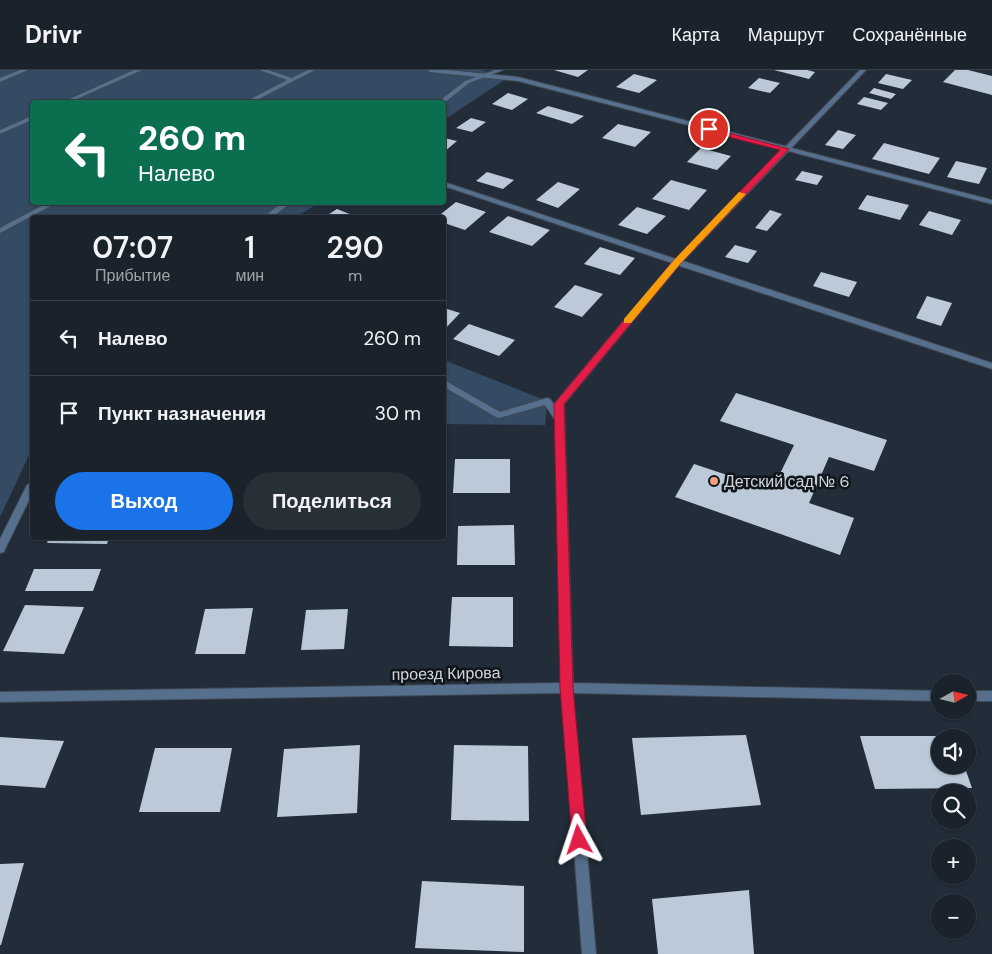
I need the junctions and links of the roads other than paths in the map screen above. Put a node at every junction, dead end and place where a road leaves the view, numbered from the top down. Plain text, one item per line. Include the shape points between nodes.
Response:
1 (25, 70) edge
2 (139, 70) edge
3 (262, 70) edge
4 (312, 70) edge
5 (430, 70) edge
6 (500, 70) edge
7 (863, 70) edge
8 (487, 74) junction
9 (0, 80) edge
10 (293, 80) junction
11 (71, 100) edge
12 (253, 100) edge
13 (444, 100) edge
14 (30, 119) edge
15 (0, 132) edge
16 (785, 149) junction
17 (446, 185) edge
18 (992, 202) edge
19 (49, 205) edge
20 (284, 205) edge
21 (30, 215) edge
22 (30, 215) edge
23 (270, 215) edge
24 (0, 231) edge
25 (677, 262) junction
26 (992, 366) edge
27 (446, 384) edge
28 (560, 422) junction
29 (30, 489) edge
30 (0, 549) edge
31 (567, 688) junction
32 (931, 696) edge
33 (976, 696) edge
34 (992, 696) edge
35 (0, 697) edge
36 (589, 954) edge

1 - 9 street
2 - 11 street
3 - 10 street
4 - 10 street
5 - 8 street
6 - 8 street
7 - 16 street
8 - 13 street via 467,82
8 - 16 street via 518,79
10 - 12 street
14 - 15 street
16 - 18 street
16 - 25 street
17 - 25 street
19 - 21 street
20 - 23 street
22 - 24 street
25 - 26 street
25 - 28 street via 559,404
27 - 28 street via 499,415 547,401
28 - 31 street
29 - 30 street
31 - 32 street, проезд Кирова
31 - 35 street, проезд Кирова
31 - 36 street
33 - 34 street

